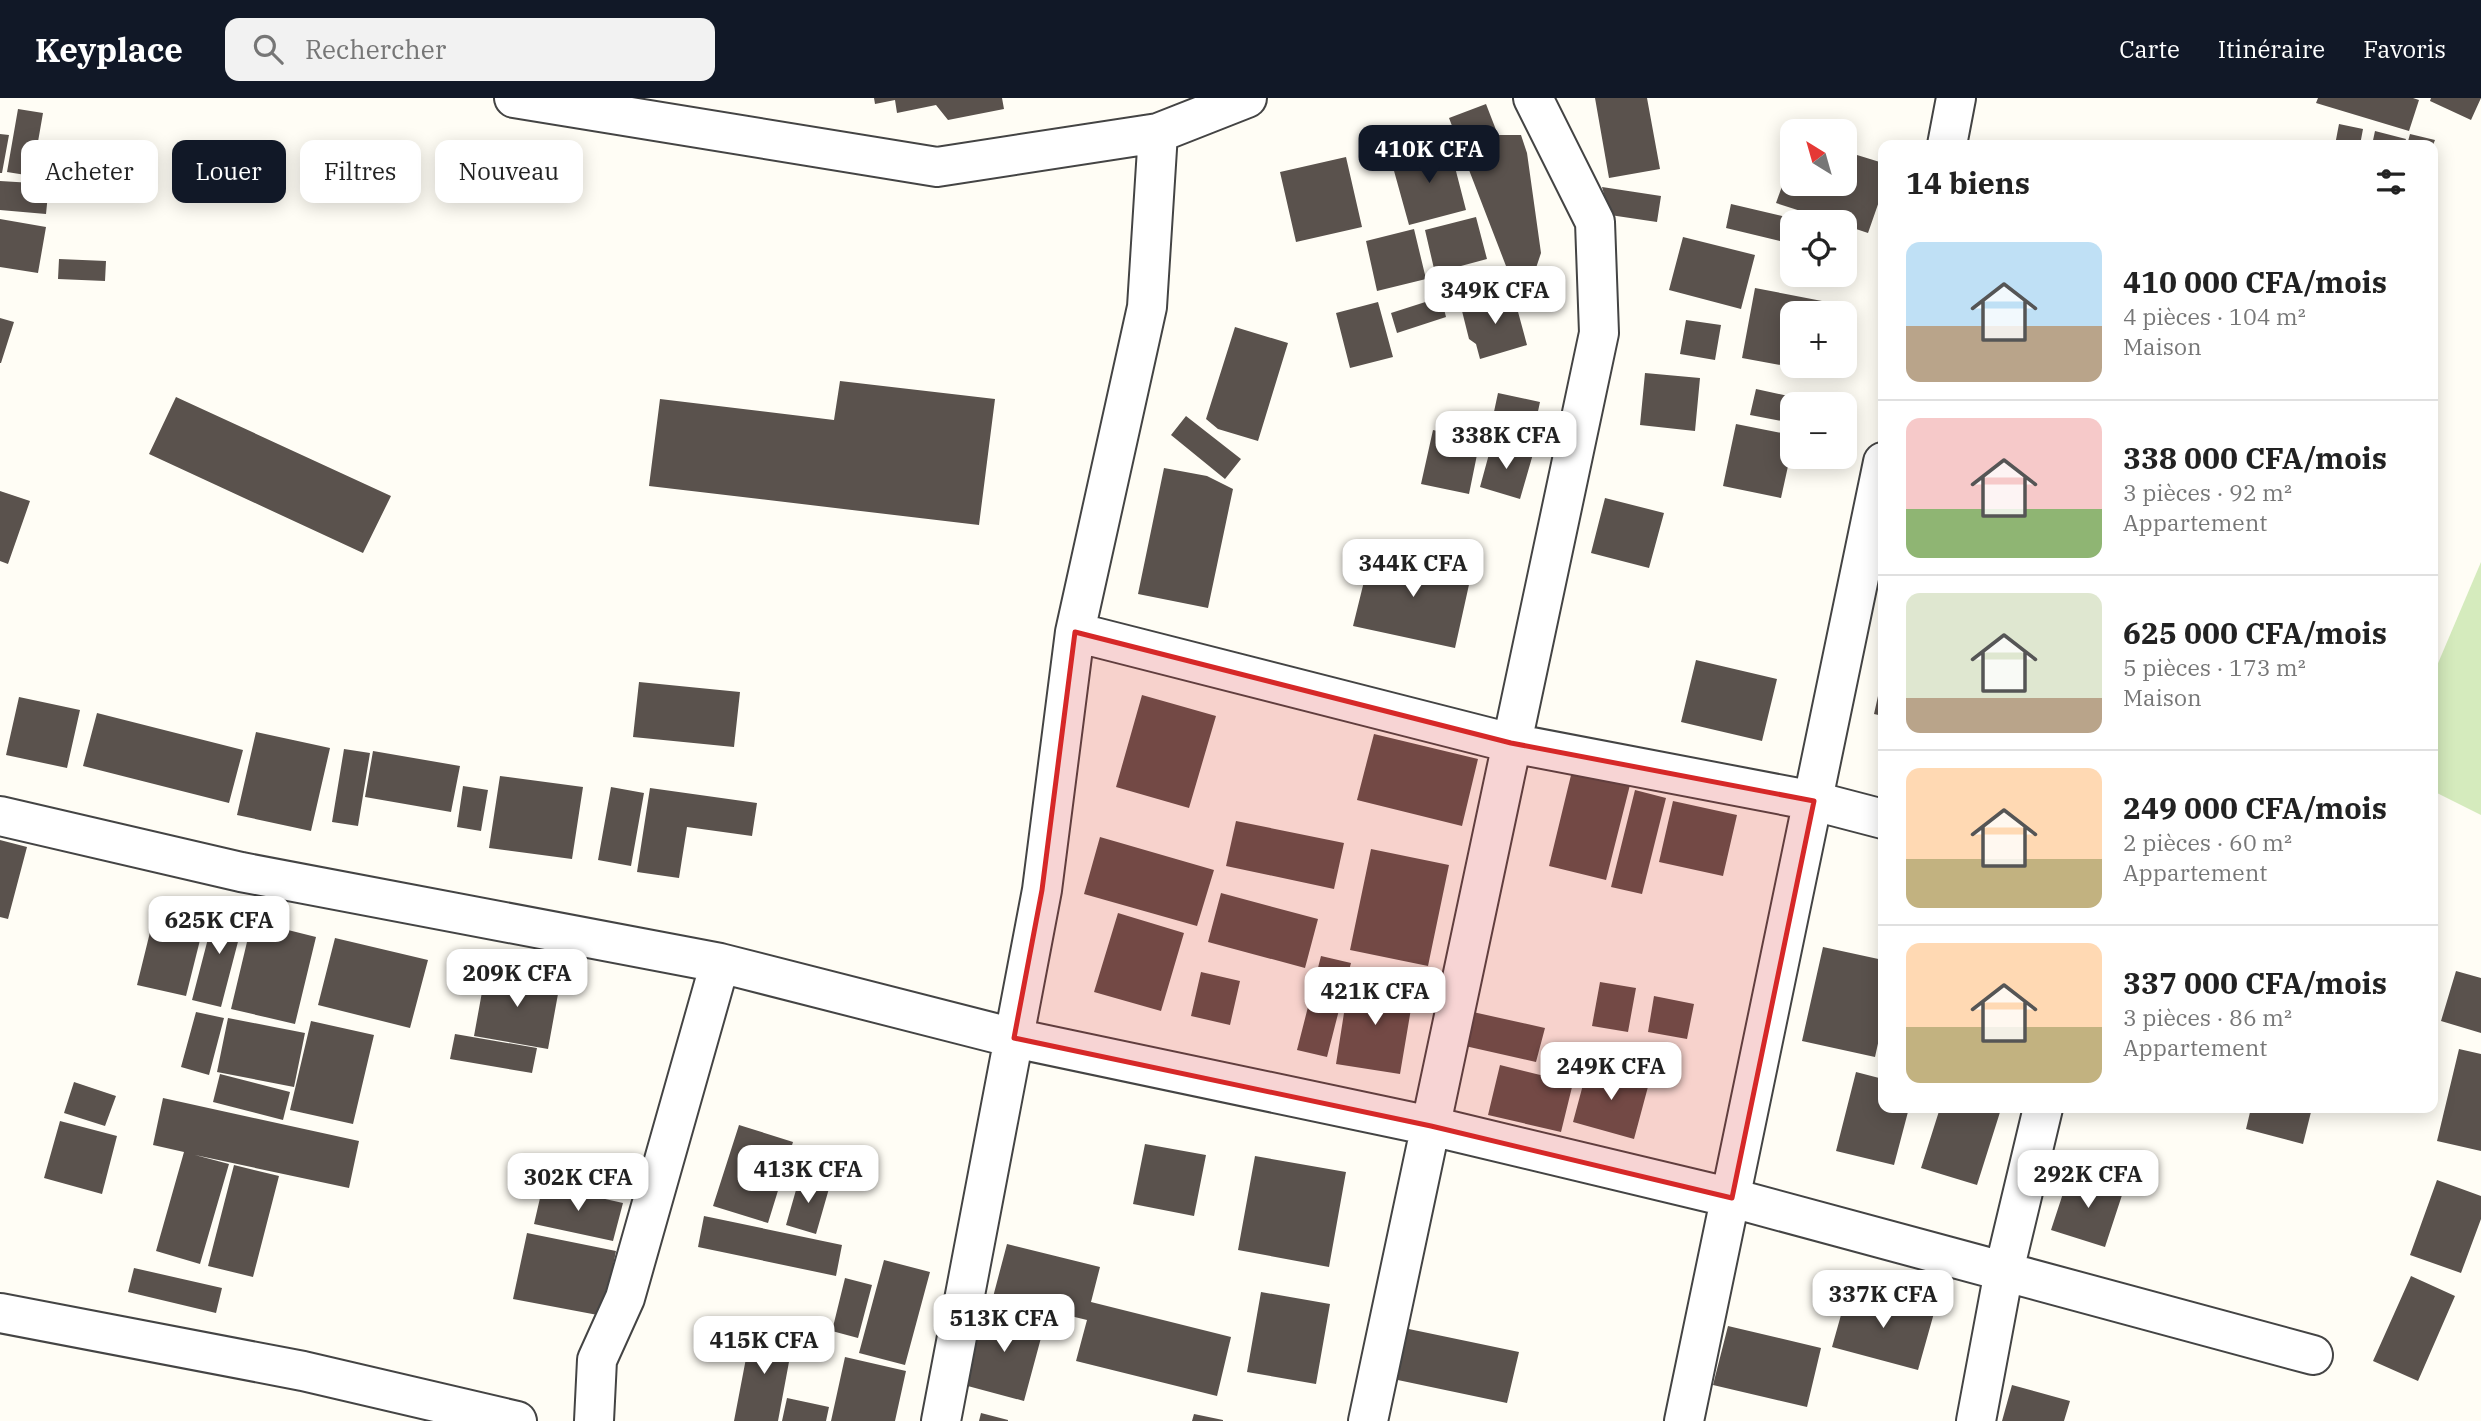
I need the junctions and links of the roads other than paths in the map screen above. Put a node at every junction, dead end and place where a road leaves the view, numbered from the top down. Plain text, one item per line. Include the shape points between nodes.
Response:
1 (514, 98) edge
2 (1247, 98) edge
3 (1533, 98) edge
4 (1956, 98) edge
5 (709, 115) edge
6 (1158, 134) junction
7 (1948, 140) edge
8 (1878, 487) edge
9 (1075, 632) junction
10 (1511, 743) junction
11 (1814, 801) junction
12 (0, 816) edge
13 (1878, 818) edge
14 (720, 963) junction
15 (1014, 1038) junction
16 (2042, 1113) edge
17 (1432, 1126) junction
18 (1732, 1198) junction
19 (2004, 1271) junction
20 (0, 1313) edge
21 (2313, 1355) dead end
22 (517, 1421) edge
23 (594, 1421) edge
24 (941, 1421) edge
25 (1368, 1421) edge
26 (1684, 1421) edge
27 (1976, 1421) edge

1 - 5 street
2 - 6 street
3 - 10 street via 1595,222 1600,333
4 - 7 street
5 - 6 street via 937,167
6 - 9 street via 1147,307
8 - 11 street
9 - 10 street
9 - 15 street via 1042,890
10 - 11 street
10 - 17 street
11 - 13 street
11 - 18 street
12 - 14 street via 241,872
14 - 15 street
14 - 23 street via 625,1298 597,1360
15 - 17 street
15 - 24 street
16 - 19 street
17 - 18 street
17 - 25 street
18 - 19 street
18 - 26 street
19 - 21 street
19 - 27 street
20 - 22 street via 303,1371

